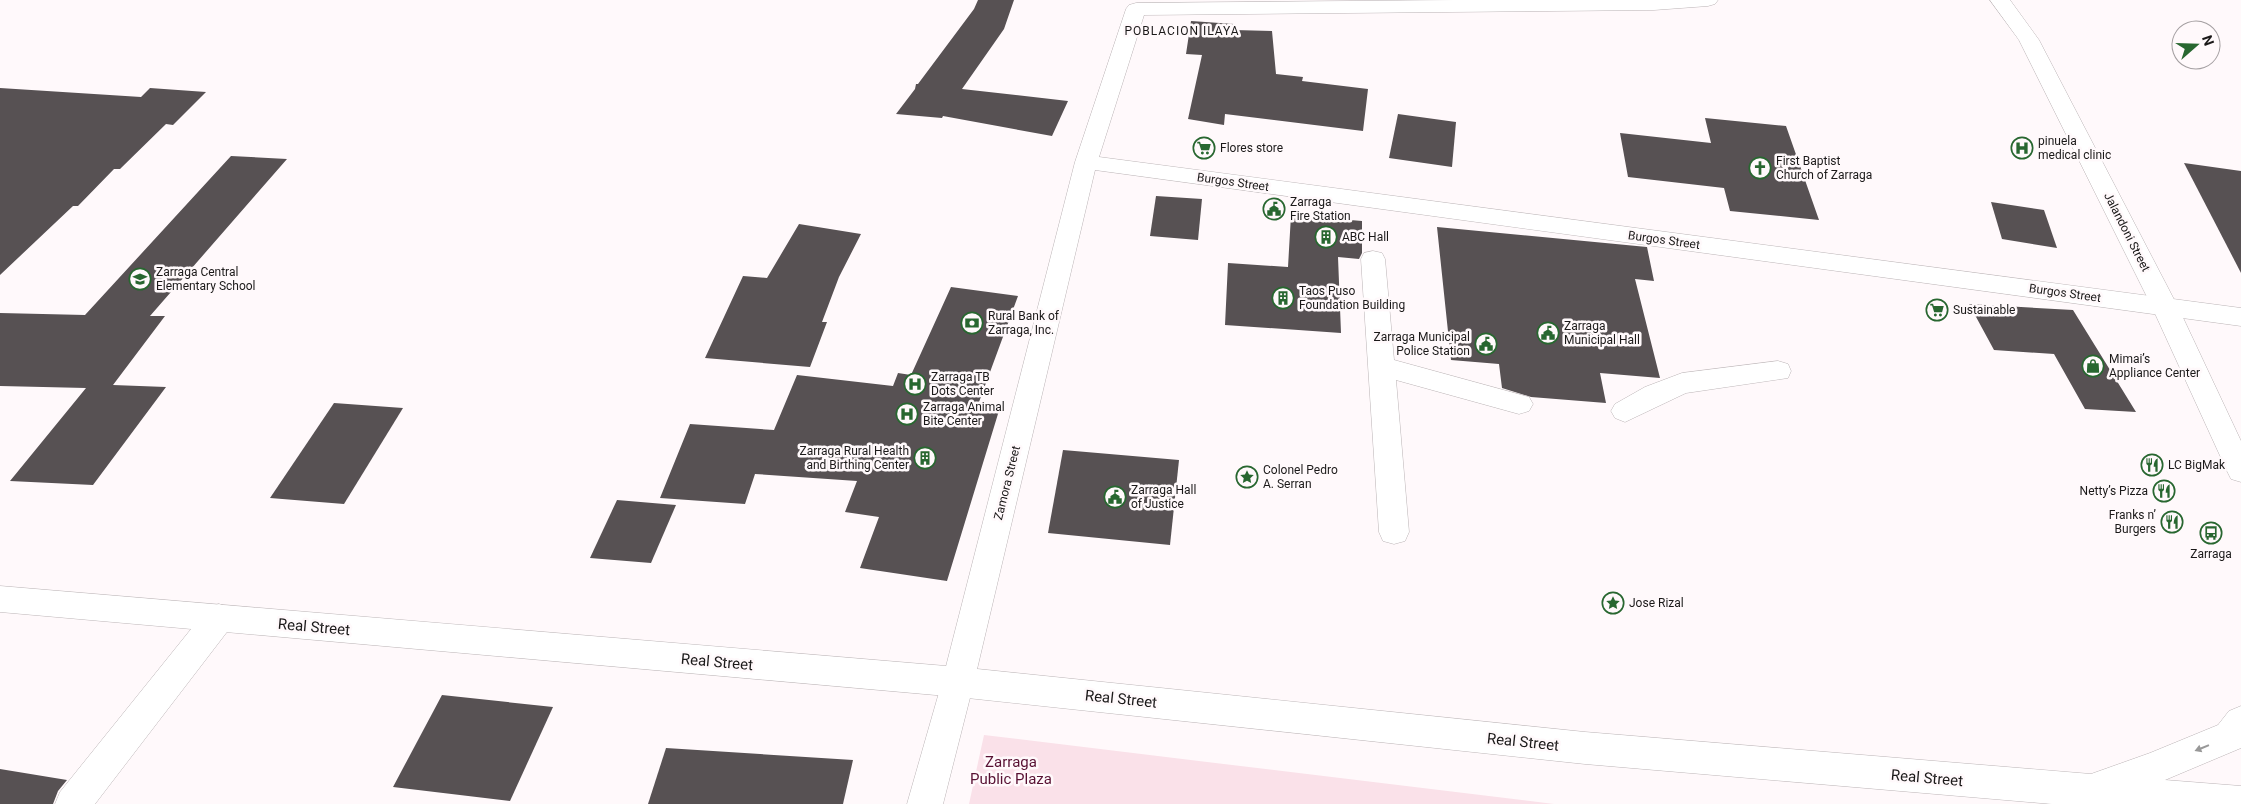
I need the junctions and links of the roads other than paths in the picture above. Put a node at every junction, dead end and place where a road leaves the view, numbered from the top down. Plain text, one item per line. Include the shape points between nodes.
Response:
1 (1708, 0) edge
2 (2000, 0) edge
3 (1132, 4) edge
4 (1086, 162) junction
5 (1373, 259) dead end
6 (2165, 307) junction
7 (2241, 317) edge
8 (1382, 366) junction
9 (1778, 371) dead end
10 (1519, 404) dead end
11 (1624, 411) dead end
12 (2241, 471) edge
13 (1394, 532) dead end
14 (0, 599) edge
15 (219, 618) junction
16 (958, 682) junction
17 (2241, 722) edge
18 (2099, 798) edge
19 (2241, 803) edge
20 (73, 804) edge
21 (925, 804) edge

1 - 3 street via 1654,4
2 - 6 street, Jalandoni Street via 2029,40
3 - 4 street, Zamora Street
4 - 6 street, Burgos Street
4 - 16 street, Zamora Street
5 - 8 street
6 - 7 street, Burgos Street
6 - 12 street, Jalandoni Street
8 - 10 street
8 - 13 street
9 - 11 street via 1682,383
14 - 15 street, Real Street
15 - 16 street, Real Street
15 - 20 street
16 - 18 street, Real Street
16 - 21 street, Zamora Street
17 -> 18 street via 2230,736 2153,768
18 - 19 street, Real Street

